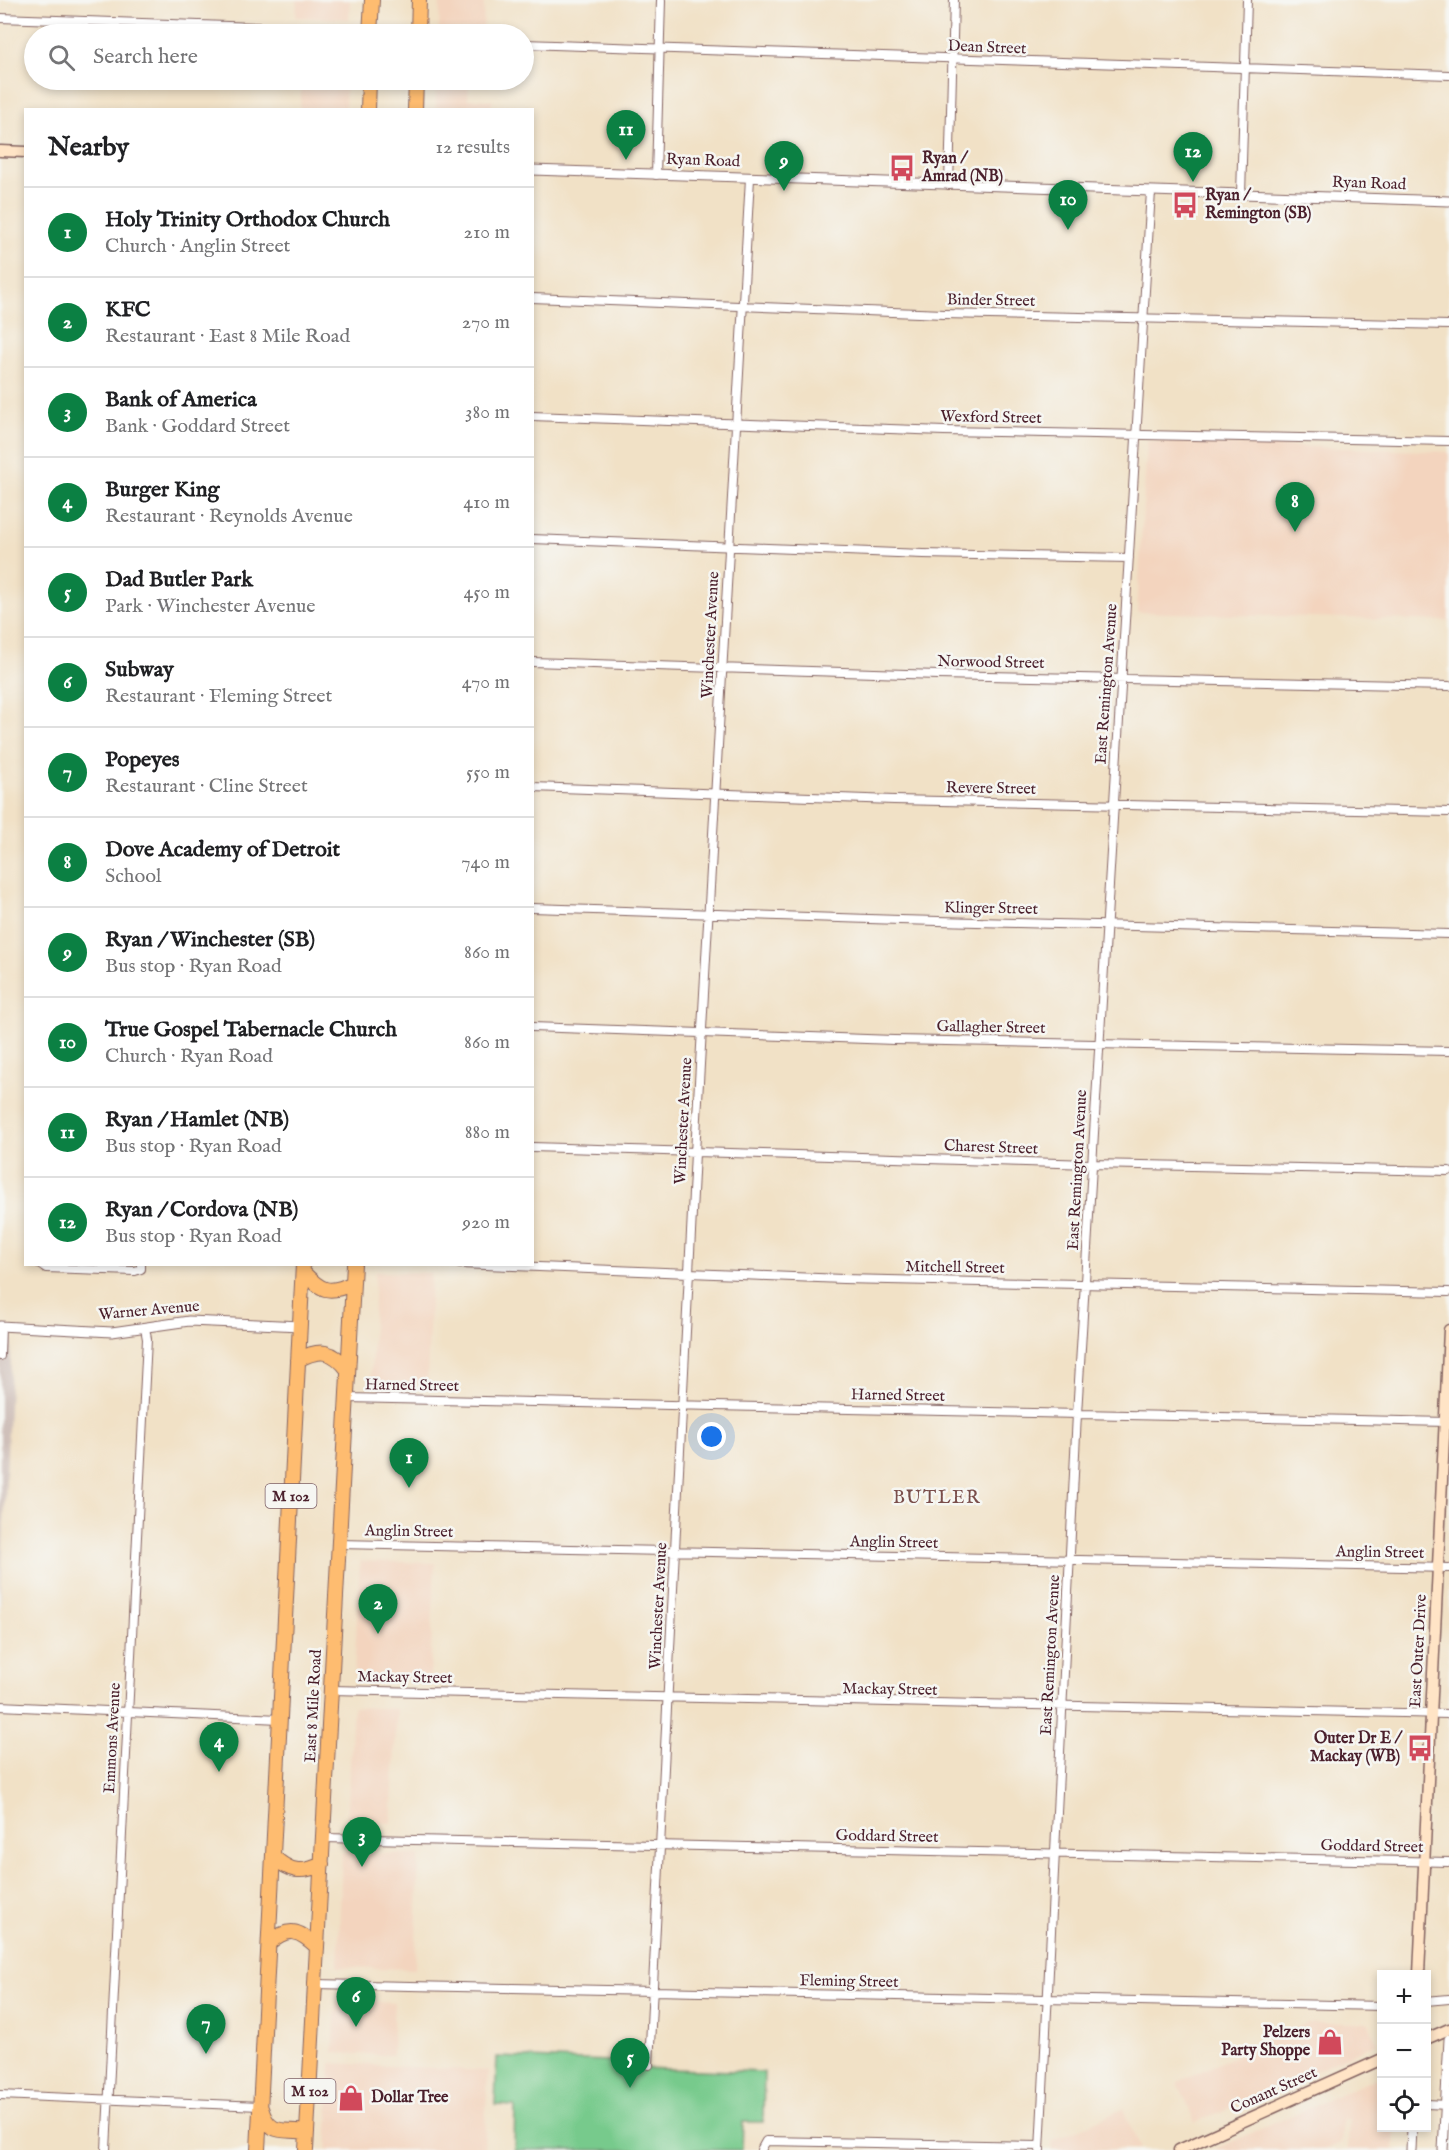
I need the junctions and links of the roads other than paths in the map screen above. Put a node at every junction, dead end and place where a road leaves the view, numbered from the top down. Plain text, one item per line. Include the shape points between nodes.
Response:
1 (372, 0) edge
2 (419, 0) edge
3 (661, 0) edge
4 (954, 0) edge
5 (1247, 0) edge
6 (0, 18) edge
7 (148, 24) edge
8 (371, 24) edge
9 (418, 24) edge
10 (534, 44) edge
11 (660, 50) junction
12 (953, 60) junction
13 (1245, 70) junction
14 (1449, 75) edge
15 (369, 90) edge
16 (416, 90) edge
17 (368, 108) edge
18 (415, 108) edge
19 (0, 151) edge
20 (24, 152) edge
21 (534, 170) edge
22 (656, 174) junction
23 (750, 178) junction
24 (949, 184) junction
25 (1150, 191) junction
26 (1241, 194) junction
27 (1449, 201) edge
28 (534, 298) edge
29 (742, 307) junction
30 (1142, 318) junction
31 (1449, 325) edge
32 (534, 416) edge
33 (735, 424) junction
34 (1135, 435) junction
35 (1449, 441) edge
36 (534, 539) edge
37 (730, 547) junction
38 (1129, 558) junction
39 (534, 662) edge
40 (723, 668) junction
41 (1121, 679) junction
42 (1449, 686) edge
43 (534, 787) edge
44 (715, 794) junction
45 (1113, 805) junction
46 (1449, 812) edge
47 (534, 908) edge
48 (709, 914) junction
49 (1106, 925) junction
50 (1449, 934) edge
51 (534, 1027) edge
52 (703, 1034) junction
53 (1099, 1044) junction
54 (1449, 1051) edge
55 (534, 1147) edge
56 (695, 1153) junction
57 (1091, 1164) junction
58 (1449, 1171) edge
59 (43, 1266) edge
60 (354, 1266) edge
61 (506, 1266) edge
62 (141, 1267) edge
63 (92, 1268) edge
64 (303, 1268) edge
65 (689, 1274) junction
66 (353, 1283) junction
67 (1085, 1285) junction
68 (1449, 1292) edge
69 (1, 1326) edge
70 (300, 1326) junction
71 (145, 1328) junction
72 (1449, 1330) edge
73 (0, 1356) edge
74 (298, 1360) junction
75 (348, 1370) junction
76 (347, 1398) junction
77 (682, 1405) junction
78 (1077, 1414) junction
79 (1447, 1421) edge
80 (339, 1544) junction
81 (675, 1552) junction
82 (1070, 1560) junction
83 (1443, 1568) edge
84 (331, 1690) junction
85 (668, 1699) junction
86 (0, 1706) edge
87 (1062, 1707) junction
88 (128, 1712) junction
89 (1432, 1713) junction
90 (1449, 1714) edge
91 (280, 1719) junction
92 (323, 1838) junction
93 (660, 1845) junction
94 (1055, 1854) junction
95 (273, 1856) junction
96 (1424, 1861) junction
97 (1449, 1862) edge
98 (322, 1864) junction
99 (269, 1943) junction
100 (317, 1947) junction
101 (1419, 1970) edge
102 (315, 1984) junction
103 (653, 1992) junction
104 (1449, 1999) edge
105 (1048, 2000) junction
106 (1431, 2001) edge
107 (1377, 2006) edge
108 (1449, 2029) edge
109 (1431, 2037) edge
110 (1449, 2039) edge
111 (1377, 2061) edge
112 (649, 2065) dead end
113 (0, 2096) edge
114 (108, 2100) junction
115 (1431, 2104) edge
116 (1447, 2105) edge
117 (260, 2106) junction
118 (307, 2132) junction
119 (1412, 2132) edge
120 (762, 2147) edge
121 (1040, 2148) edge
122 (106, 2150) edge
123 (258, 2150) edge
124 (306, 2150) edge
125 (1179, 2150) edge
126 (1411, 2150) edge
127 (1443, 2150) edge

1 - 8 highway
2 - 9 highway
3 - 11 street
4 - 12 street
5 - 13 street
6 - 7 street
10 - 11 street, Dean Street
11 - 12 street, Dean Street
11 - 22 street
12 - 13 street, Dean Street
12 - 24 street
13 - 14 street, Dean Street
13 - 26 street
15 - 17 highway
16 - 18 highway
19 - 20 main road
21 - 22 street, Ryan Road
22 - 23 street, Ryan Road
23 - 24 street, Ryan Road
23 - 29 street, Winchester Avenue
24 - 25 street, Ryan Road
25 - 26 street, Ryan Road
25 - 30 street, East Remington Avenue
26 - 27 street, Ryan Road
28 - 29 street, Binder Street
29 - 30 street, Binder Street
29 - 33 street, Winchester Avenue
30 - 31 street, Binder Street
30 - 34 street, East Remington Avenue
32 - 33 street, Wexford Street
33 - 34 street, Wexford Street
33 - 37 street, Winchester Avenue
34 - 35 street, Wexford Street
34 - 38 street, East Remington Avenue
36 - 37 street
37 - 38 street
37 - 40 street, Winchester Avenue
38 - 41 street, East Remington Avenue
39 - 40 street, Norwood Street
40 - 41 street, Norwood Street
40 - 44 street, Winchester Avenue
41 - 42 street, Norwood Street
41 - 45 street, East Remington Avenue
43 - 44 street, Revere Street
44 - 45 street, Revere Street
44 - 48 street, Winchester Avenue
45 - 46 street, Revere Street
45 - 49 street, East Remington Avenue
47 - 48 street, Klinger Street
48 - 49 street, Klinger Street
48 - 52 street, Winchester Avenue
49 - 50 street, Klinger Street
49 - 53 street, East Remington Avenue
51 - 52 street, Gallagher Street
52 - 53 street, Gallagher Street
52 - 56 street, Winchester Avenue
53 - 54 street, Gallagher Street
53 - 57 street, East Remington Avenue
55 - 56 street, Charest Street
56 - 57 street, Charest Street
56 - 65 street, Winchester Avenue
57 - 58 street, Charest Street
57 - 67 street, East Remington Avenue
59 - 63 street
60 - 66 highway, East 8 Mile Road / M 102
61 - 65 street, Mitchell Street
62 - 63 street via 135,1271
64 - 66 highway via 312,1282 325,1289
64 - 70 highway, East 8 Mile Road / M 102
65 - 67 street, Mitchell Street
65 - 77 street, Winchester Avenue
66 - 75 highway, East 8 Mile Road / M 102
67 - 68 street, Mitchell Street
67 - 78 street, East Remington Avenue
69 - 71 street, Warner Avenue via 112,1332
69 - 73 street
70 - 71 street, Warner Avenue via 189,1321
70 - 74 highway, East 8 Mile Road / M 102
71 - 88 street, Emmons Avenue
72 - 79 main road, East Outer Drive
74 - 75 highway via 314,1353 328,1353
74 - 91 highway, East 8 Mile Road / M 102
75 - 76 highway, East 8 Mile Road / M 102
76 - 77 street, Harned Street
76 - 80 highway, East 8 Mile Road / M 102
77 - 78 street, Harned Street
77 - 81 street, Winchester Avenue
78 - 79 street, Harned Street
78 - 82 street, East Remington Avenue
79 - 83 main road, East Outer Drive
80 - 81 street, Anglin Street
80 - 84 highway, East 8 Mile Road / M 102
81 - 82 street, Anglin Street
81 - 85 street, Winchester Avenue
82 - 83 street, Anglin Street
82 - 87 street, East Remington Avenue
83 - 89 main road, East Outer Drive
84 - 85 street, Mackay Street
84 - 92 highway, East 8 Mile Road / M 102
85 - 87 street, Mackay Street
85 - 93 street, Winchester Avenue
86 - 88 street
87 - 89 street, Mackay Street
87 - 94 street, East Remington Avenue
88 - 91 street
88 - 114 street, Emmons Avenue
89 - 90 street, Mackay Street
89 - 96 main road, East Outer Drive
91 - 95 highway, East 8 Mile Road / M 102
92 - 93 street, Goddard Street
92 - 98 highway, East 8 Mile Road / M 102
93 - 94 street, Goddard Street
93 - 103 street, Winchester Avenue
94 - 96 street, Goddard Street
94 - 105 street, East Remington Avenue
95 - 98 highway via 299,1872
95 - 99 highway, East 8 Mile Road / M 102
96 - 97 street, Goddard Street
96 - 101 main road, East Outer Drive
98 - 100 highway, East 8 Mile Road / M 102
99 - 100 highway via 289,1931 302,1934
99 - 117 highway, East 8 Mile Road / M 102
100 - 102 highway, East 8 Mile Road / M 102
102 - 103 street, Fleming Street
102 - 118 highway, East 8 Mile Road / M 102
103 - 105 street, Fleming Street
103 - 112 street, Winchester Avenue
104 - 106 street
105 - 107 street, Fleming Street
105 - 121 street, East Remington Avenue
108 - 109 main road
110 - 116 street
111 - 125 main road, Conant Street
113 - 114 street
114 - 117 street
114 - 122 street, Emmons Avenue
115 - 116 street
116 - 127 street
117 - 118 highway via 273,2128
117 - 123 highway, East 8 Mile Road / M 102
118 - 124 highway, East 8 Mile Road / M 102
119 - 126 street
120 - 121 street via 766,2141

